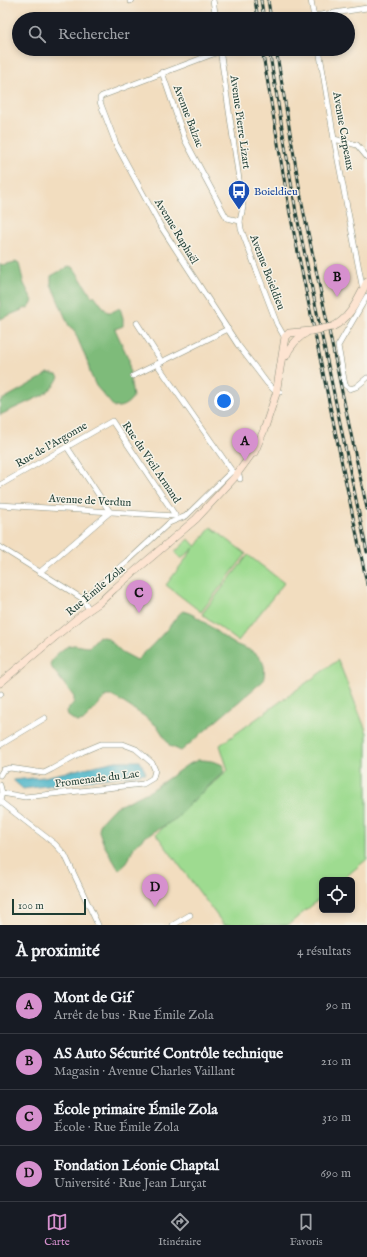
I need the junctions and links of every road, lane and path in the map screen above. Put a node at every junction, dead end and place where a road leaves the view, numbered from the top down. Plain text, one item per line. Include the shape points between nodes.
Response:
1 (213, 0) edge
2 (311, 0) edge
3 (367, 8) edge
4 (215, 12) edge
5 (313, 12) edge
6 (343, 12) edge
7 (204, 56) edge
8 (221, 56) edge
9 (320, 56) edge
10 (162, 72) junction
11 (334, 139) junction
12 (367, 157) edge
13 (240, 221) junction
14 (366, 285) edge
15 (367, 296) edge
16 (137, 323) dead end
17 (228, 329) junction
18 (308, 332) junction
19 (288, 336) junction
20 (295, 342) junction
21 (159, 363) junction
22 (133, 376) dead end
23 (367, 378) edge
24 (278, 391) junction
25 (112, 421) joint
26 (67, 447) junction
27 (236, 475) junction
28 (0, 485) edge
29 (0, 505) edge
30 (110, 512) junction
31 (176, 517) junction
32 (0, 548) edge
33 (40, 572) junction
34 (83, 599) junction
35 (89, 610) junction
36 (0, 683) edge
37 (45, 718) dead end
38 (0, 745) edge
39 (0, 775) edge
40 (0, 785) edge
41 (2, 793) junction
42 (0, 801) edge
43 (190, 915) dead end
44 (98, 925) edge
45 (173, 925) edge

1 - 4 street
2 - 5 street
3 - 6 street
7 - 10 street
8 - 13 street, Avenue Pierre Lizart via 243,207
9 - 11 street, Avenue Carpeaux
10 - 13 street, Avenue Balzac via 185,140 227,218
10 - 17 street, Avenue Raphaël via 102,96 100,102 116,144 160,225
11 - 12 street via 357,145
11 - 14 street, Avenue Carpeaux via 361,280
13 - 19 street, Avenue Boieldieu via 280,329
14 - 18 main road, bridge via 348,315 340,322 332,327
15 - 23 street via 338,346 345,385 350,389
16 - 21 street
17 - 21 street
17 - 24 street, Avenue Raphaël via 267,383
18 - 19 main road
18 - 20 main road
19 - 20 main road via 296,335
19 - 20 main road via 288,344
19 - 24 main road, Rue Émile Zola
20 - 24 main road, Rue Émile Zola via 287,354
21 - 22 street
21 - 27 street
24 - 27 main road, Rue Émile Zola via 275,412 264,430 251,463
25 - 26 street, Rue de l'Argonne
25 - 31 street, Rue du Vieil Armand
26 - 28 street, Rue de l'Argonne
26 - 30 street
27 - 31 street via 186,516
27 - 35 main road, Rue Émile Zola via 222,496
29 - 30 street, Avenue de Verdun
30 - 31 street, Avenue de Verdun
30 - 33 street
31 - 34 street
32 - 33 street
33 - 34 street
34 - 35 street
35 - 36 main road, Rue Émile Zola
37 - 38 street
39 - 41 street, Promenade du Lac via 3,770 10,768 44,772 101,744 123,744 136,749 152,763 155,770 152,778 143,784 25,797
40 - 41 street
41 - 42 street
42 - 44 street via 55,844 65,855
43 - 45 street

